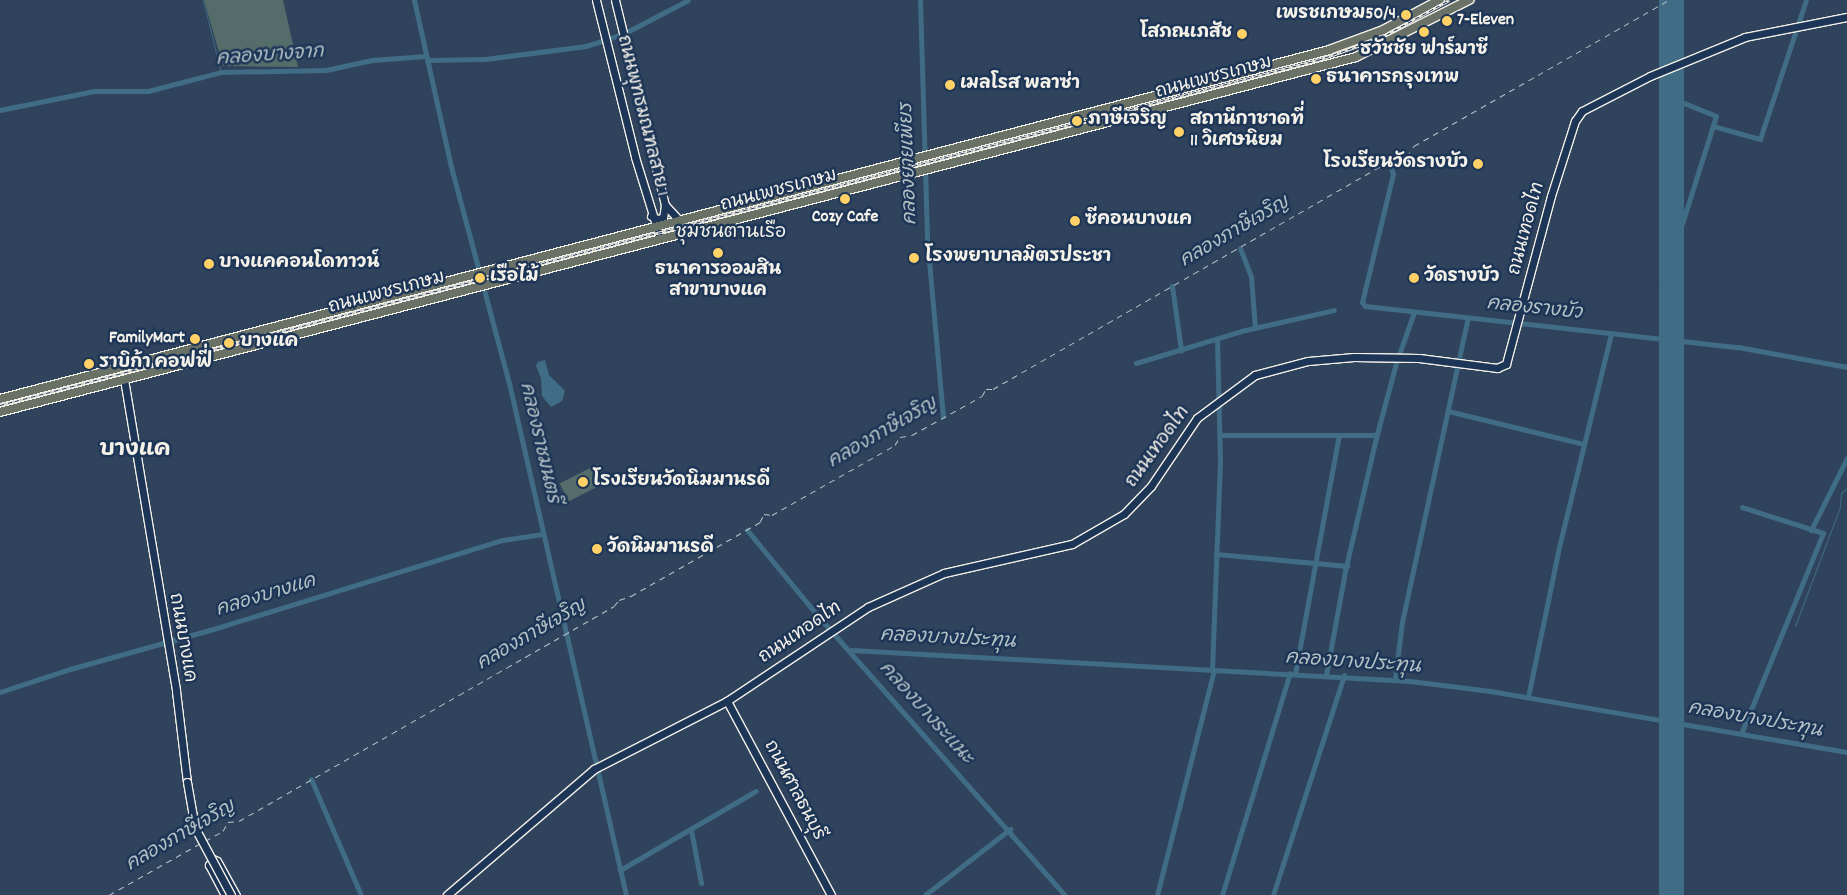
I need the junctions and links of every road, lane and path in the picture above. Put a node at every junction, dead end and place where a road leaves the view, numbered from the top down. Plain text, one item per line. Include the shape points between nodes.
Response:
1 (596, 0) edge
2 (1440, 0) edge
3 (1469, 0) edge
4 (616, 3) edge
5 (1847, 17) edge
6 (811, 187) junction
7 (800, 190) junction
8 (809, 199) junction
9 (665, 205) junction
10 (651, 216) junction
11 (680, 221) junction
12 (654, 228) junction
13 (660, 238) junction
14 (105, 371) junction
15 (124, 379) junction
16 (0, 399) edge
17 (0, 412) edge
18 (727, 701) junction
19 (226, 895) edge
20 (231, 895) edge
21 (236, 895) edge
22 (447, 895) edge
23 (831, 895) edge

1 - 10 main road, ถนนพุทธมณฑลสาย 1
2 - 6 main road, ถนนเพชรเกษม via 1383,30 1329,50
3 - 8 main road, ถนนเพชรเกษม via 1356,57
4 - 9 main road, ถนนพุทธมณฑลสาย 1
5 - 18 main road, ถนนเทอดไท via 1745,37 1659,73 1603,100 1576,118 1551,196 1506,364 1497,368 1396,357 1329,359 1255,375 1213,404 1189,429 1139,501 1107,524 1065,546 920,581 868,606
6 - 7 main road, ถนนเพชรเกษม
6 - 8 main road
7 - 8 main road
7 - 11 main road, ถนนเพชรเกษม
8 - 13 main road, ถนนเพชรเกษม
9 - 10 main road via 663,218
9 - 11 main road, ถนนพุทธมณฑลสาย 1
10 - 12 main road, ถนนพุทธมณฑลสาย 1
11 - 12 main road, ถนนเพชรเกษม
12 - 13 main road, ถนนพุทธมณฑลสาย 1
12 - 14 main road, ถนนเพชรเกษม
13 - 15 main road, ถนนเพชรเกษม
14 - 15 main road via 115,372
14 - 16 main road, ถนนเพชรเกษม
15 - 17 main road, ถนนเพชรเกษม
15 - 20 main road, ถนนบางแค, bridge via 195,828
18 - 22 main road, ถนนเทอดไท via 594,769
18 - 23 main road, ถนนศาลธนบุรี
19 - 21 main road via 209,865 213,859

